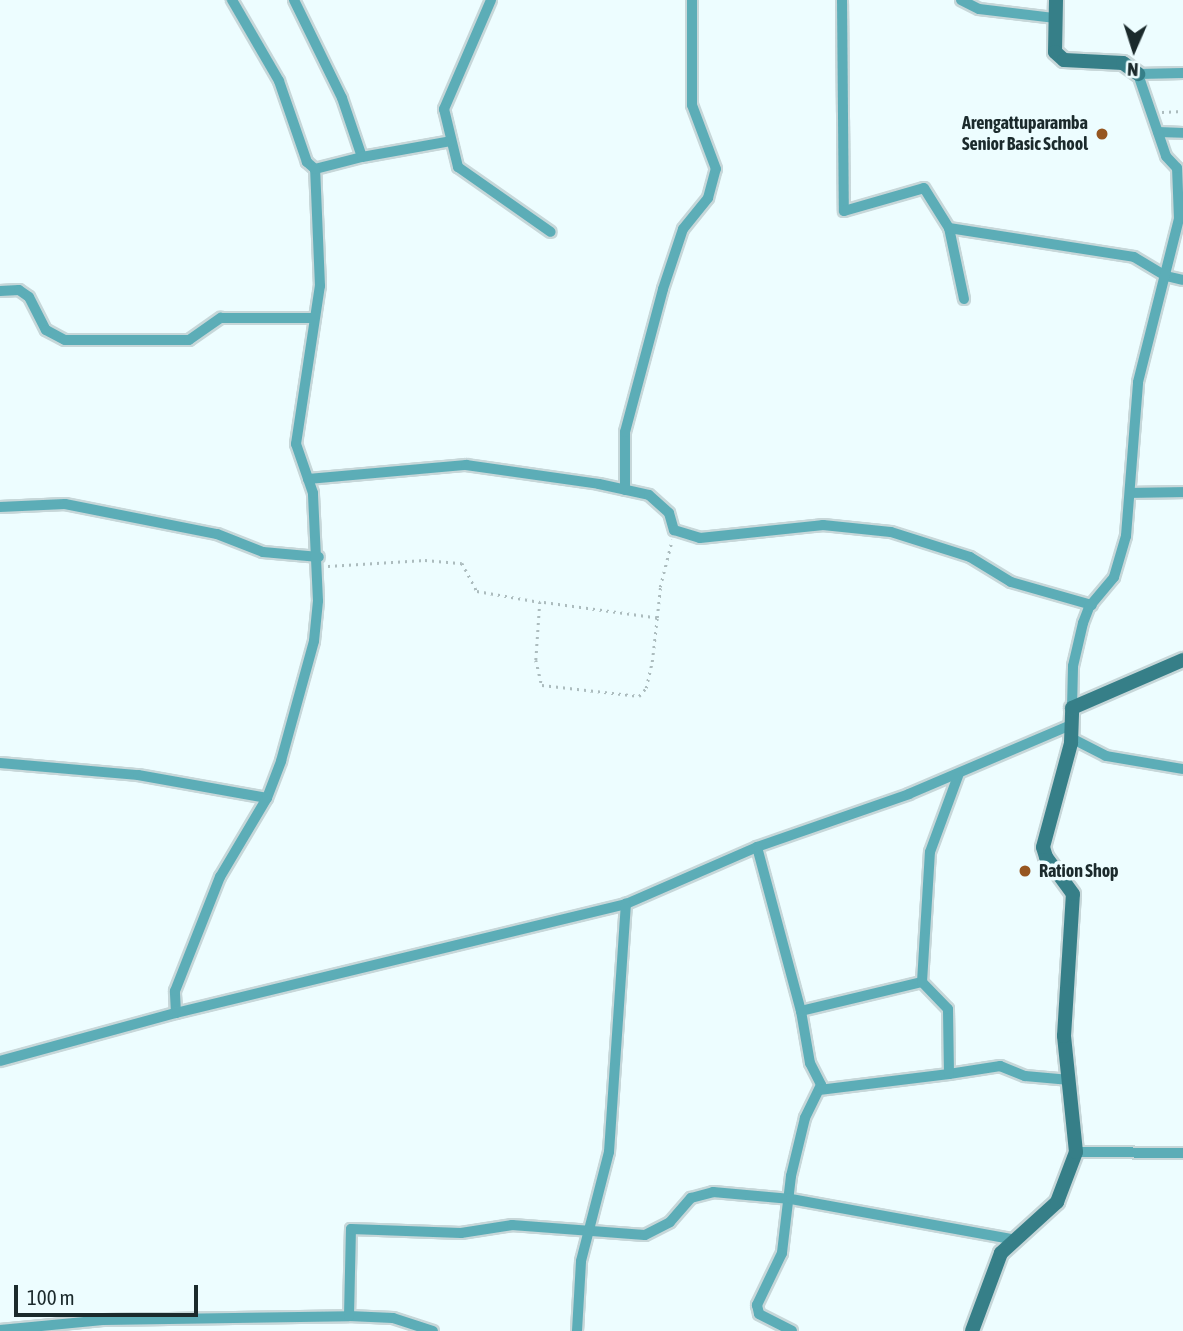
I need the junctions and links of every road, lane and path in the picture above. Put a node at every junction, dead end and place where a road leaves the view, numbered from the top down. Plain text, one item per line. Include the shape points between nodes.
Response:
1 (232, 0) edge
2 (294, 0) edge
3 (491, 0) edge
4 (691, 0) edge
5 (842, 0) edge
6 (961, 0) edge
7 (1056, 0) edge
8 (1055, 18) junction
9 (1183, 72) edge
10 (1138, 74) junction
11 (1183, 111) edge
12 (1153, 114) junction
13 (1158, 132) junction
14 (1183, 133) edge
15 (452, 141) junction
16 (362, 157) junction
17 (1183, 158) edge
18 (315, 169) junction
19 (1178, 172) junction
20 (949, 228) junction
21 (551, 232) dead end
22 (1166, 276) junction
23 (1183, 279) edge
24 (0, 290) edge
25 (964, 299) dead end
26 (314, 318) junction
27 (308, 479) junction
28 (625, 490) junction
29 (1183, 492) edge
30 (1131, 493) junction
31 (0, 507) edge
32 (674, 530) junction
33 (319, 562) junction
34 (540, 602) junction
35 (1092, 604) junction
36 (657, 618) junction
37 (1183, 660) edge
38 (1072, 708) junction
39 (1071, 731) junction
40 (1183, 759) edge
41 (0, 762) edge
42 (1158, 767) junction
43 (1183, 769) edge
44 (959, 773) junction
45 (267, 798) junction
46 (757, 847) junction
47 (626, 904) junction
48 (922, 982) junction
49 (801, 1011) junction
50 (176, 1013) junction
51 (0, 1061) edge
52 (949, 1074) junction
53 (1070, 1080) junction
54 (819, 1090) junction
55 (1076, 1152) junction
56 (1183, 1153) edge
57 (791, 1199) junction
58 (591, 1230) junction
59 (1012, 1239) junction
60 (349, 1316) junction
61 (0, 1330) edge
62 (433, 1331) edge
63 (577, 1331) edge
64 (792, 1331) edge
65 (972, 1331) edge

1 - 18 street via 279,81 307,162
2 - 16 street via 342,98
3 - 15 street via 444,109
4 - 28 street via 692,105 716,169 708,198 683,229 663,289 625,432
5 - 20 street via 844,211 924,188
6 - 8 street via 979,9
7 - 8 main road
8 - 10 main road via 1055,52 1064,60 1101,59 1123,64
9 - 10 street
10 - 12 street
11 - 12 path
12 - 13 street
13 - 14 street
13 - 19 street
15 - 16 street
15 - 21 street via 458,167
16 - 18 street
17 - 19 street
18 - 26 street via 320,286
19 - 22 street via 1179,219
20 - 22 street via 1134,257
20 - 25 street
22 - 23 street
22 - 30 street via 1138,382
24 - 26 street via 19,290 29,297 46,330 65,340 189,340 221,318
26 - 27 street via 296,444
27 - 28 street via 466,465
27 - 33 street
28 - 32 street via 662,503
29 - 30 street
30 - 35 street via 1126,536 1114,577
31 - 33 street via 65,504 217,534 263,552
32 - 35 street via 700,538 823,525 891,532 970,557 1011,582
32 - 36 path
33 - 34 path via 463,563 477,591
33 - 45 street via 314,641
34 - 36 path
34 - 36 path via 536,660 542,685 576,691 639,696 646,688 652,662
35 - 38 street via 1076,645
37 - 38 main road
38 - 39 main road
39 - 42 street via 1106,756
39 - 44 street
39 - 53 main road via 1043,847 1073,894 1064,1036
40 - 42 street
41 - 45 street via 138,775
42 - 43 street
44 - 46 street
44 - 48 street via 930,852
45 - 50 street via 220,877 175,991
46 - 47 street
46 - 49 street
47 - 50 street
47 - 58 street via 609,1152
48 - 49 street
48 - 52 street via 948,1009
49 - 54 street
50 - 51 street
52 - 53 street via 1000,1066 1025,1076
52 - 54 street
53 - 55 main road
54 - 57 street via 805,1118
55 - 56 street
55 - 59 main road via 1057,1202 1035,1227
57 - 58 street via 713,1192 691,1198 670,1222 645,1234
57 - 59 street
57 - 64 street via 782,1253 757,1306 759,1314
58 - 60 street via 512,1225 461,1233 351,1229
58 - 63 street via 581,1261
59 - 65 main road via 1001,1253
60 - 61 street via 103,1320
60 - 62 street via 393,1318

